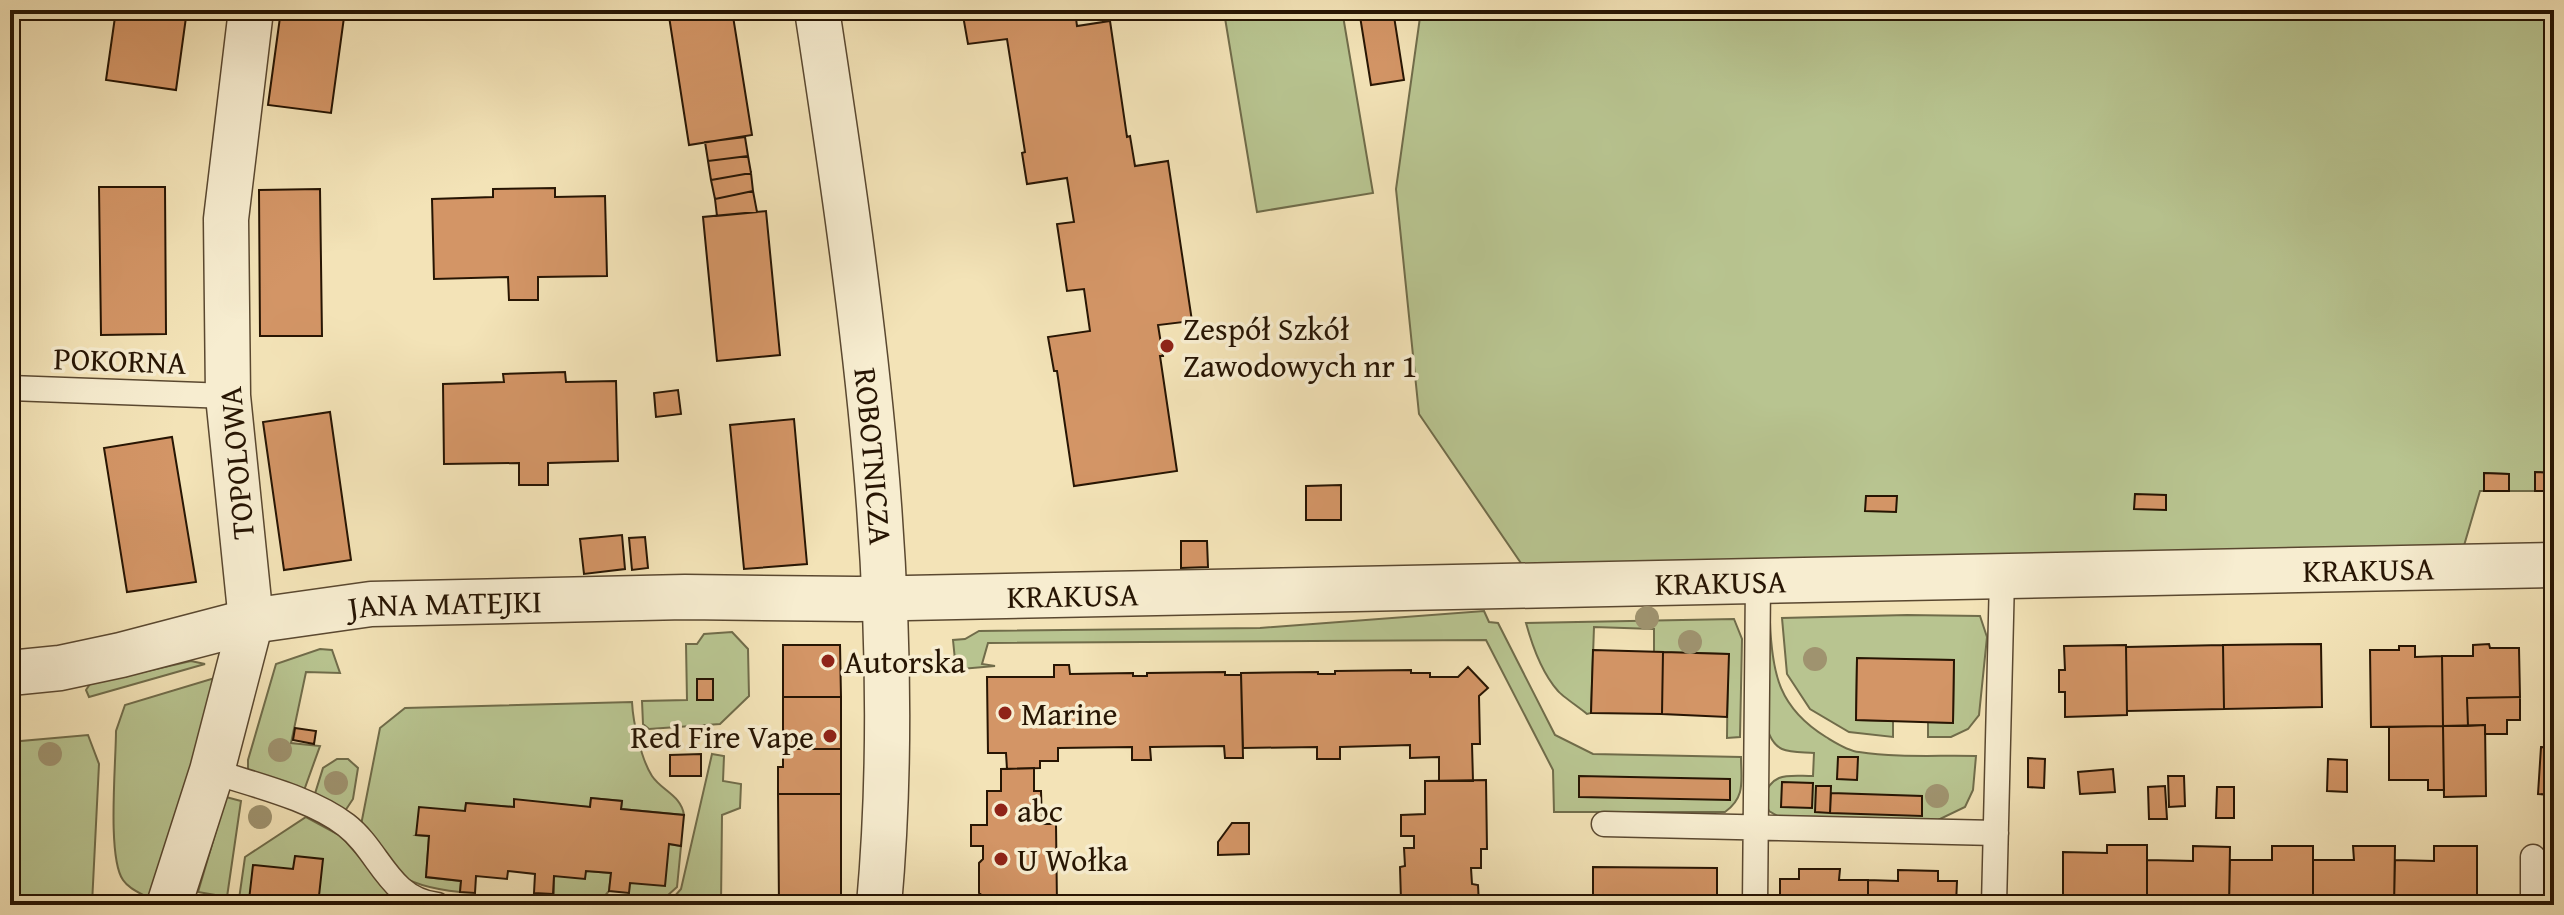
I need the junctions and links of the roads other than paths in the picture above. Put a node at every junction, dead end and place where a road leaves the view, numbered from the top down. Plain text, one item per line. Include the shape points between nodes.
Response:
1 (251, 10) edge
2 (817, 10) edge
3 (10, 388) edge
4 (228, 396) junction
5 (2554, 565) edge
6 (2002, 577) junction
7 (1758, 581) junction
8 (885, 598) junction
9 (251, 621) junction
10 (10, 673) edge
11 (212, 771) junction
12 (1604, 824) dead end
13 (1756, 827) junction
14 (1996, 833) junction
15 (2533, 857) dead end
16 (169, 905) edge
17 (437, 905) edge
18 (879, 905) edge
19 (1755, 905) edge
20 (1994, 905) edge
21 (2533, 905) edge

1 - 4 street, TOPOLOWA via 226,219
2 - 8 street, ROBOTNICZA via 868,383
3 - 4 lane, POKORNA
4 - 9 street, TOPOLOWA
5 - 6 street, KRAKUSA
6 - 7 street, KRAKUSA
6 - 14 lane
7 - 8 street, KRAKUSA
7 - 13 lane
8 - 9 street, JANA MATEJKI via 371,604
8 - 18 street, ROBOTNICZA via 886,802
9 - 10 street, JANA MATEJKI via 121,655
9 - 11 street, TOPOLOWA
11 - 16 street, TOPOLOWA
11 - 17 lane via 304,803 345,824 407,896
12 - 13 lane
13 - 14 lane
13 - 19 lane
14 - 20 lane
15 - 21 lane

